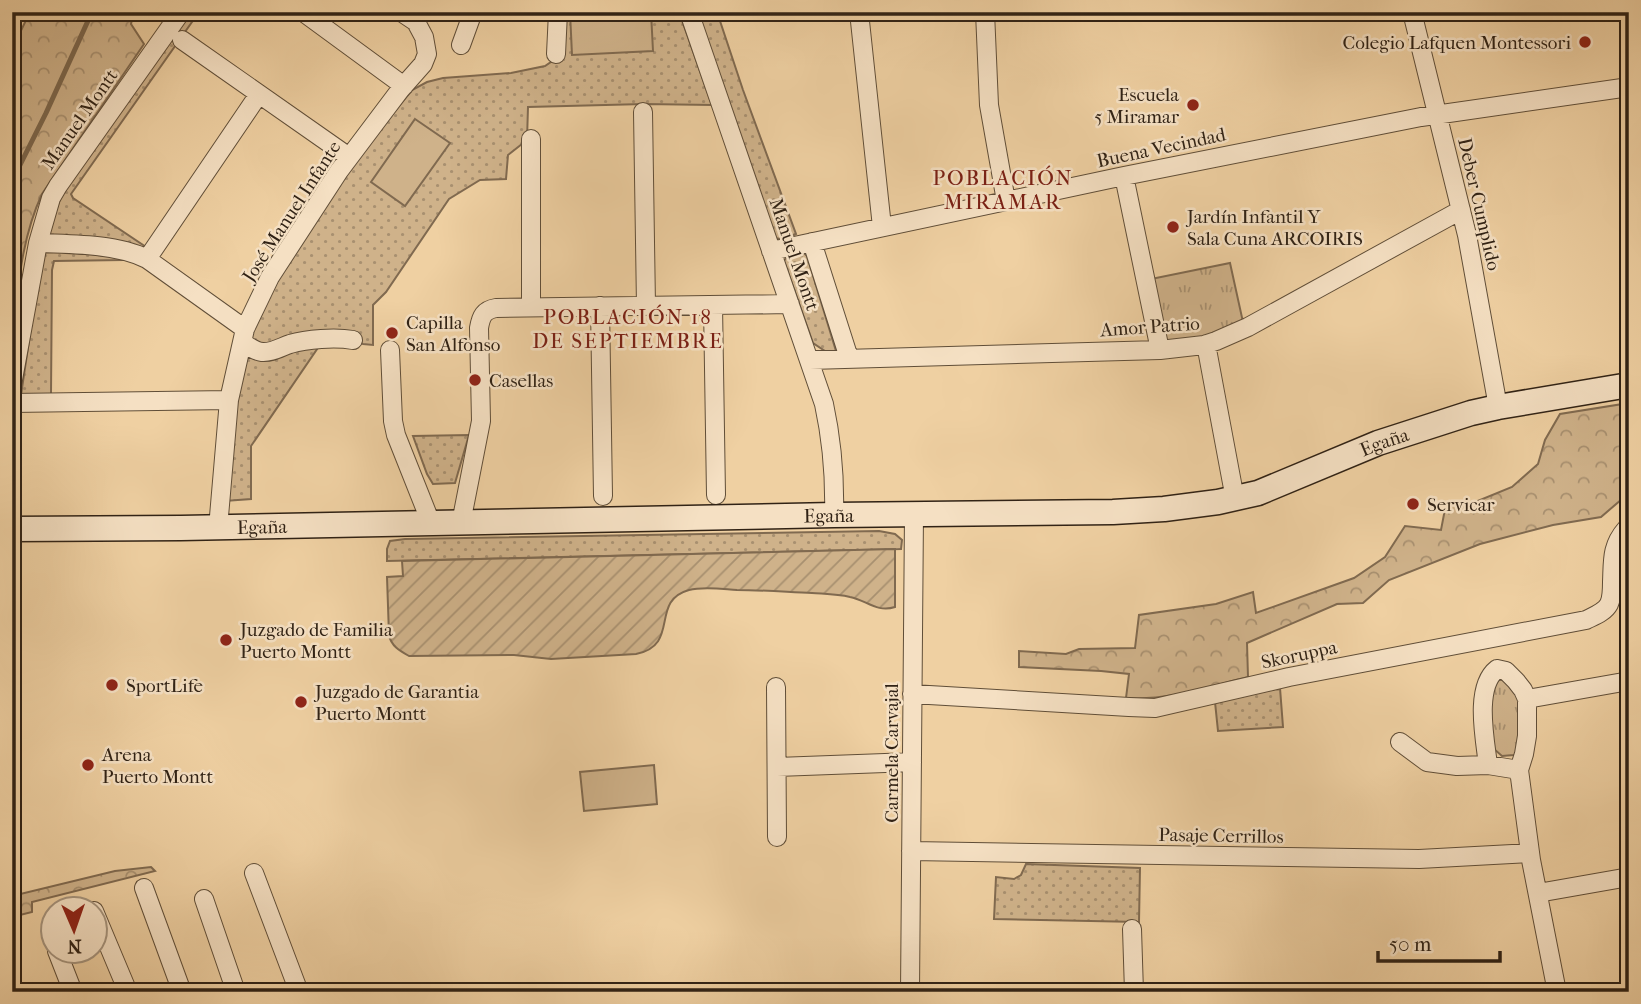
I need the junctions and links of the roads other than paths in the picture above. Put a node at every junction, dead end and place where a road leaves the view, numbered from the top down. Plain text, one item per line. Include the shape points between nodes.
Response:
1 (181, 12) edge
2 (303, 12) edge
3 (473, 12) edge
4 (558, 12) edge
5 (688, 12) edge
6 (859, 12) edge
7 (985, 12) edge
8 (1412, 12) edge
9 (409, 17) edge
10 (182, 40) dead end
11 (461, 45) dead end
12 (556, 54) dead end
13 (404, 86) junction
14 (1629, 87) edge
15 (259, 94) junction
16 (643, 112) dead end
17 (1437, 114) junction
18 (531, 139) dead end
19 (349, 157) junction
20 (1124, 176) junction
21 (1006, 201) junction
22 (1461, 210) junction
23 (883, 227) junction
24 (812, 242) junction
25 (38, 243) junction
26 (771, 251) junction
27 (147, 259) junction
28 (790, 304) junction
29 (713, 305) junction
30 (600, 306) junction
31 (646, 306) junction
32 (531, 307) junction
33 (243, 335) junction
34 (353, 340) dead end
35 (1206, 344) junction
36 (390, 350) dead end
37 (1160, 350) junction
38 (849, 358) junction
39 (810, 360) junction
40 (12, 385) edge
41 (1629, 385) edge
42 (229, 400) junction
43 (12, 403) edge
44 (1498, 407) junction
45 (716, 495) dead end
46 (603, 496) dead end
47 (1235, 499) junction
48 (914, 514) junction
49 (834, 515) junction
50 (431, 523) junction
51 (461, 523) junction
52 (218, 528) junction
53 (12, 529) edge
54 (1626, 529) dead end
55 (1490, 639) junction
56 (1497, 669) junction
57 (1629, 681) edge
58 (776, 687) dead end
59 (912, 694) junction
60 (1527, 699) junction
61 (1400, 741) dead end
62 (912, 762) junction
63 (1488, 765) junction
64 (776, 767) junction
65 (1520, 770) junction
66 (777, 836) dead end
67 (911, 851) junction
68 (1530, 853) junction
69 (254, 873) dead end
70 (1629, 877) edge
71 (144, 888) dead end
72 (1538, 894) junction
73 (204, 899) dead end
74 (1132, 929) dead end
75 (108, 944) edge
76 (62, 965) edge
77 (73, 992) edge
78 (128, 992) edge
79 (182, 992) edge
80 (236, 992) edge
81 (299, 992) edge
82 (910, 992) edge
83 (1134, 992) edge
84 (1557, 992) edge

1 - 25 street, Manuel Montt via 58,186
2 - 13 street
3 - 11 street
4 - 12 street
5 - 26 street, Manuel Montt
6 - 23 street
7 - 21 street via 989,104
8 - 17 street, Deber Cumplido
9 - 13 street, José Manuel Infante via 424,37 427,54
10 - 15 street
13 - 19 street, José Manuel Infante
14 - 17 street, Buena Vecindad
15 - 19 street
15 - 27 street
16 - 31 street
17 - 20 street, Buena Vecindad
17 - 22 street, Deber Cumplido
18 - 32 street
19 - 33 street, José Manuel Infante via 270,277
20 - 21 street, Buena Vecindad
20 - 37 street
21 - 23 street, Buena Vecindad
22 - 35 street, Amor Patrio via 1248,327
22 - 44 street, Deber Cumplido
23 - 24 street, Buena Vecindad
24 - 26 street, Buena Vecindad
24 - 38 street, Manuel Montt
25 - 27 street via 114,249
25 - 40 street, Manuel Montt
26 - 28 street, Manuel Montt
27 - 33 street
28 - 29 street
28 - 39 street, Manuel Montt
29 - 31 street
29 - 45 street
30 - 31 street
30 - 32 street
30 - 46 street
32 - 51 street via 496,308 481,318 481,421
33 - 34 street via 261,352 296,343
33 - 42 street, José Manuel Infante
35 - 37 street, Amor Patrio
35 - 47 street
36 - 50 street via 396,435
37 - 38 street, Amor Patrio
38 - 39 street, Amor Patrio
39 - 49 street, Manuel Montt via 829,427
41 - 44 main road, Egaña
42 - 43 street
42 - 52 street, José Manuel Infante
44 - 47 main road, Egaña via 1378,443
47 - 48 main road, Egaña via 1138,511
48 - 49 main road, Egaña
48 - 59 street, Carmela Carvajal
49 - 51 main road, Egaña
50 - 51 main road, Egaña
50 - 52 main road, Egaña
52 - 53 main road, Egaña
54 - 55 street, Skoruppa via 1614,549 1609,605 1600,613 1586,620
55 - 56 street
55 - 59 street, Skoruppa via 1155,708
56 - 60 street via 1506,671
56 - 63 street via 1485,685
57 - 60 street
58 - 64 street
59 - 62 street, Carmela Carvajal
60 - 65 street via 1527,736
61 - 63 street via 1427,762
62 - 64 street
62 - 67 street, Carmela Carvajal
63 - 65 street
64 - 66 street
65 - 68 street
67 - 68 street, Pasaje Cerrillos via 1419,859
67 - 82 street, Carmela Carvajal
68 - 72 street
69 - 81 street
70 - 72 street
71 - 79 street
72 - 84 street
73 - 80 street
74 - 83 street
75 - 78 street
76 - 77 street

